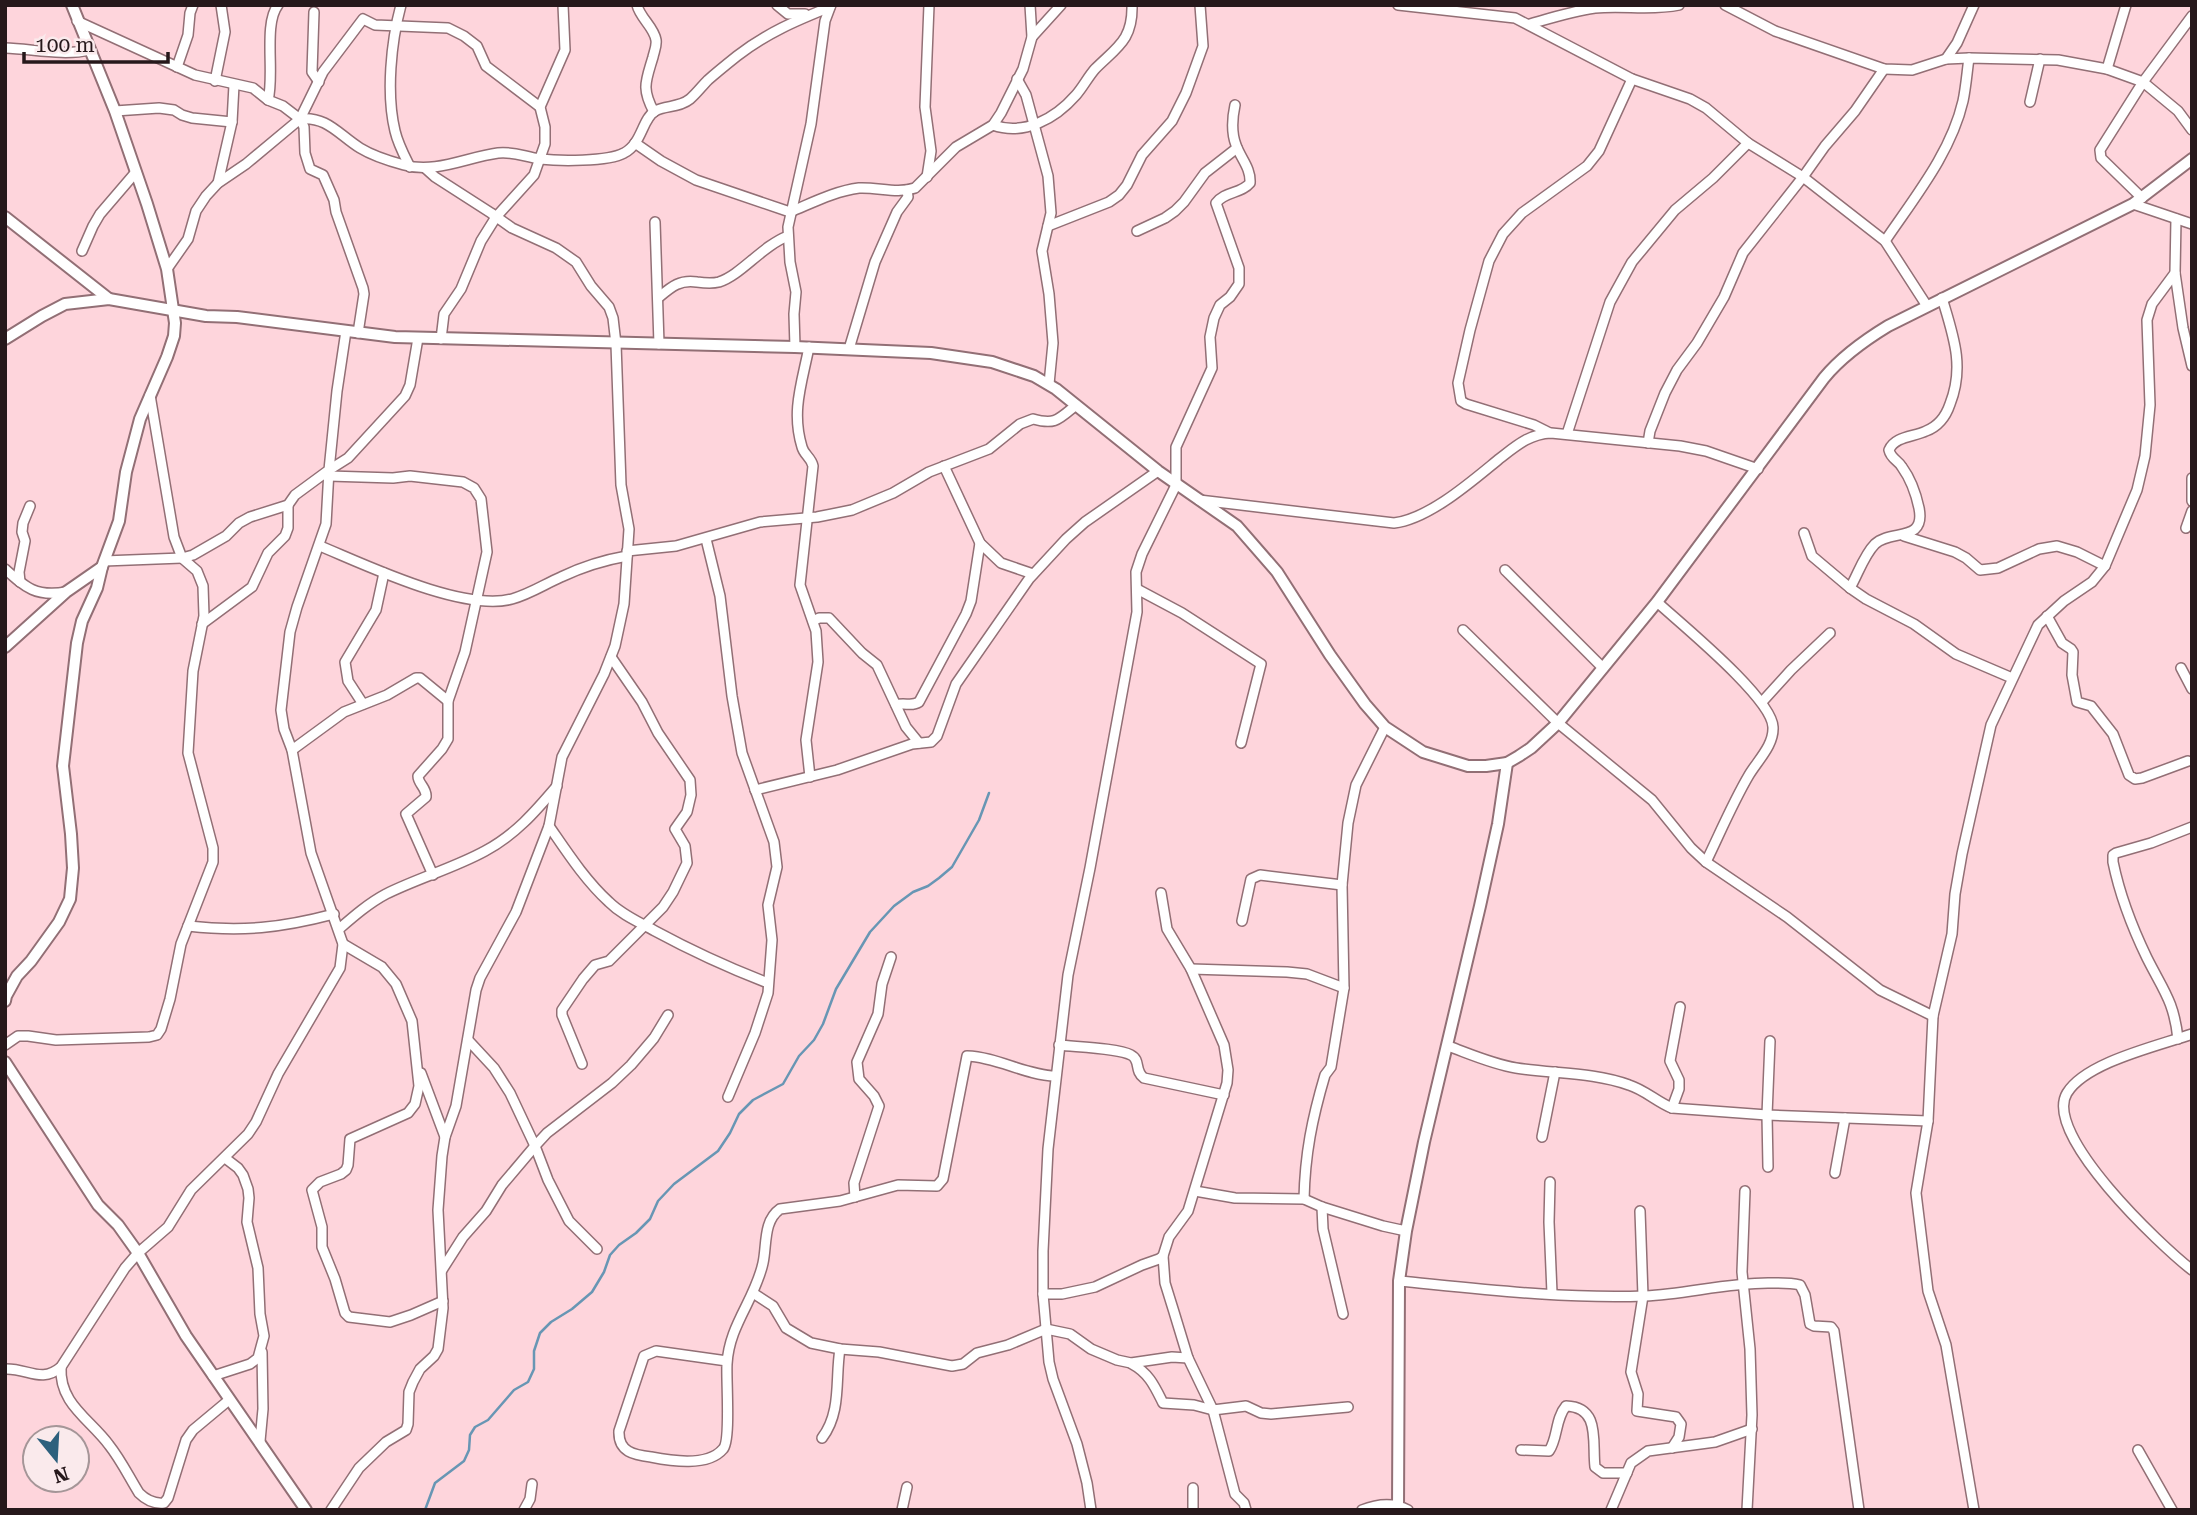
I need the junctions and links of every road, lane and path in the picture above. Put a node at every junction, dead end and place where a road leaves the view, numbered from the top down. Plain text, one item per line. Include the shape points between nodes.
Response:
1 (72, 5) edge
2 (193, 5) edge
3 (221, 5) edge
4 (278, 5) edge
5 (401, 5) edge
6 (563, 5) edge
7 (637, 5) edge
8 (777, 5) edge
9 (929, 5) edge
10 (1030, 5) edge
11 (1061, 5) edge
12 (1132, 5) edge
13 (1200, 5) edge
14 (1398, 5) edge
15 (1679, 5) edge
16 (1725, 5) edge
17 (1974, 5) edge
18 (2126, 5) edge
19 (831, 6) edge
20 (820, 11) junction
21 (314, 12) dead end
22 (2192, 16) edge
23 (77, 21) junction
24 (1530, 24) junction
25 (397, 26) junction
26 (1032, 37) junction
27 (5, 48) edge
28 (90, 50) junction
29 (1969, 58) junction
30 (1946, 59) junction
31 (2040, 59) junction
32 (177, 67) junction
33 (1884, 69) junction
34 (2107, 69) junction
35 (1017, 79) junction
36 (1632, 79) junction
37 (215, 81) junction
38 (319, 82) junction
39 (2143, 82) junction
40 (234, 85) junction
41 (268, 100) junction
42 (2030, 102) dead end
43 (1236, 105) dead end
44 (540, 107) junction
45 (115, 111) junction
46 (654, 111) junction
47 (300, 119) junction
48 (232, 122) junction
49 (993, 125) junction
50 (1035, 125) junction
51 (2192, 130) edge
52 (635, 143) junction
53 (1748, 143) junction
54 (1237, 148) junction
55 (539, 159) junction
56 (2192, 159) edge
57 (410, 167) junction
58 (425, 168) junction
59 (136, 172) junction
60 (1803, 177) junction
61 (926, 178) junction
62 (218, 183) junction
63 (907, 190) junction
64 (2138, 201) junction
65 (790, 212) junction
66 (496, 216) junction
67 (5, 217) edge
68 (2176, 219) junction
69 (655, 222) dead end
70 (2192, 224) edge
71 (1048, 226) junction
72 (1137, 230) dead end
73 (788, 236) junction
74 (1885, 241) junction
75 (82, 251) dead end
76 (167, 269) junction
77 (2175, 273) junction
78 (657, 298) junction
79 (1942, 298) junction
80 (108, 299) junction
81 (1927, 306) junction
82 (174, 310) junction
83 (352, 332) junction
84 (418, 338) junction
85 (5, 339) edge
86 (442, 339) junction
87 (616, 344) junction
88 (659, 344) junction
89 (795, 347) junction
90 (809, 347) junction
91 (849, 349) junction
92 (2192, 366) edge
93 (1049, 384) junction
94 (150, 395) junction
95 (1076, 405) junction
96 (1551, 433) junction
97 (1567, 434) junction
98 (1648, 443) junction
99 (944, 466) junction
100 (1758, 469) junction
101 (1158, 471) junction
102 (329, 473) junction
103 (2192, 478) edge
104 (1176, 485) junction
105 (1197, 500) junction
106 (2192, 501) edge
107 (288, 505) junction
108 (30, 506) dead end
109 (2192, 511) edge
110 (807, 518) junction
111 (2186, 528) dead end
112 (1804, 533) dead end
113 (1903, 536) junction
114 (706, 539) junction
115 (980, 543) junction
116 (320, 546) junction
117 (627, 553) junction
118 (183, 558) junction
119 (103, 564) junction
120 (2105, 566) junction
121 (5, 569) edge
122 (1505, 570) dead end
123 (384, 573) junction
124 (1033, 574) junction
125 (20, 582) junction
126 (1850, 588) junction
127 (1137, 589) junction
128 (66, 592) junction
129 (475, 600) junction
130 (1657, 602) junction
131 (2047, 617) junction
132 (813, 621) junction
133 (202, 624) junction
134 (1463, 630) dead end
135 (1830, 632) dead end
136 (5, 647) edge
137 (611, 657) junction
138 (1603, 668) junction
139 (2181, 668) dead end
140 (2012, 678) junction
141 (2192, 689) edge
142 (447, 701) junction
143 (1762, 702) junction
144 (363, 704) junction
145 (896, 705) junction
146 (1558, 723) junction
147 (1385, 727) junction
148 (919, 743) junction
149 (1241, 743) dead end
150 (292, 750) junction
151 (2190, 761) edge
152 (1507, 763) junction
153 (810, 778) junction
154 (557, 786) junction
155 (755, 790) junction
156 (549, 826) junction
157 (2192, 827) edge
158 (1706, 862) junction
159 (433, 875) junction
160 (1342, 885) junction
161 (1161, 893) dead end
162 (334, 914) junction
163 (1242, 921) dead end
164 (188, 926) junction
165 (645, 926) junction
166 (339, 929) junction
167 (343, 944) junction
168 (891, 957) dead end
169 (1191, 969) junction
170 (768, 983) junction
171 (1344, 988) junction
172 (5, 998) edge
173 (1679, 1007) dead end
174 (668, 1015) dead end
175 (1933, 1016) junction
176 (2192, 1034) edge
177 (2178, 1039) junction
178 (468, 1040) junction
179 (1770, 1041) dead end
180 (5, 1045) edge
181 (1059, 1045) junction
182 (1448, 1046) junction
183 (5, 1062) edge
184 (417, 1064) junction
185 (582, 1064) dead end
186 (1555, 1072) junction
187 (1055, 1076) junction
188 (1224, 1095) junction
189 (728, 1097) dead end
190 (1672, 1108) junction
191 (1767, 1115) junction
192 (1846, 1118) junction
193 (1928, 1121) junction
194 (445, 1137) junction
195 (1542, 1137) dead end
196 (535, 1146) junction
197 (225, 1158) junction
198 (1768, 1167) dead end
199 (1835, 1174) dead end
200 (1550, 1182) dead end
201 (1195, 1191) junction
202 (1745, 1191) dead end
203 (856, 1197) junction
204 (1304, 1199) junction
205 (1321, 1207) junction
206 (1640, 1211) dead end
207 (1406, 1231) junction
208 (597, 1249) dead end
209 (138, 1252) junction
210 (1163, 1256) junction
211 (2189, 1264) edge
212 (442, 1270) junction
213 (1399, 1282) junction
214 (1743, 1284) junction
215 (753, 1293) junction
216 (1552, 1293) junction
217 (1043, 1294) junction
218 (1643, 1296) junction
219 (443, 1301) junction
220 (1343, 1314) dead end
221 (1046, 1329) junction
222 (262, 1347) junction
223 (840, 1349) junction
224 (1188, 1358) junction
225 (727, 1361) junction
226 (1131, 1363) junction
227 (61, 1367) junction
228 (5, 1369) edge
229 (214, 1376) junction
230 (229, 1400) junction
231 (1348, 1407) dead end
232 (1213, 1410) junction
233 (1752, 1429) junction
234 (822, 1438) dead end
235 (260, 1441) junction
236 (1672, 1448) junction
237 (1521, 1450) dead end
238 (2137, 1450) dead end
239 (1627, 1473) junction
240 (532, 1484) dead end
241 (906, 1487) dead end
242 (1193, 1488) dead end
243 (167, 1506) edge
244 (1402, 1508) edge
245 (306, 1510) edge
246 (331, 1510) edge
247 (524, 1510) edge
248 (902, 1510) edge
249 (1091, 1510) edge
250 (1193, 1510) edge
251 (1246, 1510) edge
252 (1362, 1510) edge
253 (1611, 1510) edge
254 (1747, 1510) edge
255 (1859, 1510) edge
256 (1974, 1510) edge
257 (2172, 1510) edge

1 - 23 street
2 - 32 street
3 - 37 street via 225,32
4 - 41 street via 274,9
5 - 25 street
6 - 44 street via 565,50
7 - 46 street via 656,39 645,85
8 - 20 street via 794,15
9 - 61 street via 925,107 931,151
10 - 26 street
11 - 26 street
12 - 50 street via 1125,40 1062,109
13 - 71 street via 1203,46 1172,121 1142,155 1119,195
14 - 24 street via 1514,18
15 - 24 street via 1597,8
16 - 33 street via 1775,30
17 - 30 street
18 - 34 street
19 - 20 street
19 - 65 street
20 - 46 street via 773,30 689,100
21 - 38 street via 312,72
22 - 39 street
23 - 28 street
23 - 32 street
24 - 36 street
25 - 38 street via 363,19
25 - 44 street via 448,29 464,36 477,46 486,66
25 - 57 street via 392,52 392,117
26 - 35 street
27 - 28 street
28 - 45 street
29 - 30 street
29 - 31 street
29 - 74 street via 1963,102 1946,145
30 - 33 street via 1912,70
31 - 34 street
31 - 42 street
32 - 37 street
33 - 60 street
34 - 39 street
35 - 49 street
35 - 50 street
36 - 53 street via 1690,99
36 - 96 street via 1599,151 1587,166 1521,213 1503,234 1489,261 1470,330 1458,383 1461,401
37 - 40 street
38 - 47 street
39 - 51 street via 2178,111
39 - 64 street via 2099,152
40 - 41 street via 253,89
40 - 48 street
41 - 47 street
43 - 54 street via 1233,133
44 - 55 street via 545,144
45 - 48 street via 159,107 192,118
45 - 59 street
46 - 52 street
47 - 57 street via 323,121 358,147
47 - 62 street
47 - 83 street via 306,161 310,169 323,175 363,288
48 - 62 street
49 - 50 street via 1004,129
49 - 61 street via 957,147
50 - 71 street via 1048,176
52 - 55 street via 625,153 608,157
52 - 65 street via 695,180
53 - 60 street
53 - 97 street via 1675,210 1632,262 1610,302
54 - 72 street via 1205,173 1175,211
54 - 104 street via 1249,169 1250,183 1216,203 1239,268 1239,284 1214,318 1212,368 1176,447
55 - 58 street via 499,153
55 - 66 street via 534,175
56 - 64 street
57 - 58 street
58 - 66 street
59 - 75 street via 100,214
59 - 76 street
60 - 74 street
60 - 98 street via 1743,253 1724,297 1665,393
61 - 63 street
62 - 76 street via 198,207 188,239
63 - 65 street via 860,188
63 - 91 street via 908,197 876,262
64 - 68 street
64 - 79 street
65 - 73 street
66 - 86 street via 461,289 443,314
66 - 87 street via 576,262 609,307
67 - 80 street
68 - 70 street
68 - 77 street
69 - 78 street
71 - 93 street via 1042,251 1054,343
73 - 78 street via 726,279 681,282
73 - 89 street via 796,292
74 - 81 street
76 - 82 street
77 - 92 street
77 - 120 street via 2148,312 2150,405 2145,456 2137,490
78 - 88 street
79 - 81 street
79 - 113 street via 1958,378 1941,420 1927,431 1895,442 1889,450 1901,465 1919,509 1917,526
80 - 82 street
80 - 85 street via 65,304
81 - 100 street via 1871,337 1833,367
82 - 83 street
82 - 94 street via 172,345
83 - 84 street
83 - 102 street via 337,391
84 - 86 street
84 - 102 street via 405,396
86 - 87 street
87 - 88 street
87 - 117 street
88 - 89 street
89 - 90 street
90 - 91 street
90 - 110 street via 796,413 802,448 813,466
91 - 93 street via 980,359
93 - 95 street
94 - 118 street via 168,509
94 - 119 street via 132,444 119,521
95 - 99 street via 1054,421 1026,421 989,449
95 - 101 street
96 - 97 street
96 - 105 street via 1530,436 1461,489 1407,522
97 - 98 street
98 - 100 street via 1706,451
99 - 110 street via 852,509
99 - 115 street
100 - 130 street
101 - 104 street
101 - 124 street via 1084,522
102 - 107 street via 295,495
102 - 116 street
102 - 129 street via 410,476 463,482 474,488 481,499 487,538
103 - 106 street
104 - 105 street
104 - 127 street via 1142,554
105 - 147 street via 1237,526 1265,556 1330,655
107 - 118 street via 250,517 226,536
107 - 133 street via 285,536 268,553 252,587
108 - 125 street via 23,523
109 - 111 street
110 - 114 street via 760,522
110 - 132 street via 800,585
112 - 126 street via 1812,555
113 - 120 street via 1955,552 1980,570 2057,546
113 - 126 street via 1877,542
114 - 117 street
114 - 155 street via 720,596 742,753
115 - 124 street via 1002,563
115 - 145 street via 966,614 919,702
116 - 123 street
116 - 150 street via 287,646 281,710
117 - 129 street via 509,600
117 - 137 street via 623,612
118 - 119 street
118 - 133 street via 197,571 203,586
119 - 128 street
119 - 172 street via 77,643 63,766 73,867 70,899
120 - 131 street
121 - 125 street
122 - 138 street
123 - 129 street
123 - 144 street via 376,610 345,662 348,681
124 - 148 street via 956,684 937,736
125 - 128 street via 37,592
126 - 140 street via 1906,618 1956,654
127 - 149 street via 1261,664
127 - 181 street via 1137,612 1068,975
128 - 136 street
129 - 142 street via 461,666
130 - 138 street
130 - 143 street
131 - 140 street via 2038,625
131 - 151 street via 2073,652 2077,702 2091,706 2113,734 2129,775 2142,778
132 - 145 street via 829,618 877,665
132 - 153 street via 818,662 806,740
133 - 164 street via 192,671 188,753 214,855
134 - 146 street
135 - 143 street
137 - 154 street via 562,757
137 - 165 street via 688,774 691,786 687,812 675,829 685,846 685,868 663,907
138 - 146 street
139 - 141 street
140 - 175 street via 1991,725
142 - 144 street via 418,678
142 - 159 street via 448,739 418,775 426,797 406,814
143 - 158 street via 1773,728 1768,747
144 - 150 street via 344,712
145 - 148 street
146 - 152 street
146 - 158 street via 1652,800
147 - 152 street via 1423,752 1449,761 1468,766
147 - 160 street via 1356,785
148 - 153 street
150 - 162 street via 309,842
152 - 182 street
153 - 155 street
154 - 156 street
154 - 159 street via 515,831
155 - 170 street via 774,842 777,867 768,905 772,940
156 - 165 street via 601,894
156 - 178 street via 511,923 480,978
157 - 177 street via 2113,855 2125,910 2169,997
158 - 175 street via 1787,917 1880,990
159 - 166 street via 387,894
160 - 163 street via 1260,875 1251,879
160 - 171 street
161 - 169 street via 1167,929
162 - 164 street via 248,930
162 - 166 street
164 - 180 street via 157,1035 55,1040 28,1035
165 - 170 street
165 - 185 street via 609,961 595,965 562,1010
166 - 167 street
167 - 184 street via 374,961 396,984 412,1021
167 - 197 street via 335,978 278,1074 256,1122
168 - 203 street via 878,1014 857,1062 859,1079 879,1106 854,1183
169 - 171 street via 1297,973
169 - 188 street via 1224,1045 1228,1070
170 - 189 street via 755,1033
171 - 204 street via 1331,1067 1308,1137
173 - 190 street via 1670,1061 1679,1089
174 - 196 street via 631,1065
175 - 193 street
176 - 177 street
177 - 211 street via 2105,1064 2066,1094 2063,1116 2094,1170 2166,1248
178 - 194 street via 456,1106
178 - 196 street via 499,1074
179 - 191 street
181 - 187 street
181 - 188 street via 1131,1055 1144,1079
182 - 186 street via 1497,1064
182 - 207 street
183 - 209 street via 98,1205
184 - 194 street
184 - 219 street via 418,1092 412,1109 350,1139 346,1170 315,1185 312,1196 322,1227 322,1247 349,1318 390,1322
186 - 190 street via 1630,1085
186 - 195 street
187 - 203 street via 967,1056 941,1182 933,1187 898,1185
187 - 217 street
188 - 201 street
190 - 191 street
191 - 192 street
191 - 198 street
192 - 193 street
192 - 199 street
193 - 256 street via 1916,1193 1922,1252 1928,1291 1946,1345
194 - 212 street via 438,1210
196 - 208 street via 569,1221
196 - 212 street
197 - 209 street via 191,1190 168,1227
197 - 222 street via 238,1168 250,1198 247,1222 259,1282
200 - 216 street
201 - 204 street via 1235,1198
201 - 210 street
202 - 214 street
203 - 215 street via 775,1213
204 - 205 street
205 - 207 street
205 - 220 street
206 - 218 street
207 - 213 street
209 - 227 street
209 - 229 street
210 - 217 street via 1095,1287
210 - 224 street via 1165,1283
212 - 219 street
213 - 216 street
213 - 244 street
214 - 218 street
214 - 233 street
214 - 255 street via 1800,1285 1810,1324 1834,1331
215 - 223 street via 772,1306 792,1334
215 - 225 street via 734,1331
216 - 218 street
217 - 221 street
218 - 236 street via 1632,1372 1638,1394 1636,1411 1676,1417 1681,1424
219 - 246 street via 438,1349 413,1382 406,1430 359,1468
221 - 223 street via 977,1353 959,1366
221 - 226 street via 1070,1334 1091,1349
221 - 249 street via 1053,1379 1077,1444
222 - 229 street via 250,1364
222 - 235 street
223 - 234 street via 835,1405 830,1428
224 - 226 street
224 - 232 street
225 - 225 street via 656,1351 644,1356 619,1431 625,1450 683,1462 720,1452 727,1432
226 - 232 street via 1142,1369 1163,1403
227 - 228 street via 45,1376
227 - 243 street via 62,1388 68,1399 109,1444 139,1493
229 - 230 street
230 - 235 street
230 - 243 street via 186,1440
231 - 232 street via 1271,1415 1246,1406
232 - 251 street via 1235,1494
233 - 236 street via 1715,1442
233 - 254 street
235 - 245 street
236 - 239 street via 1648,1451 1631,1463
237 - 239 street via 1549,1451 1561,1412 1566,1406 1577,1406 1587,1413 1593,1427 1595,1467 1602,1473
238 - 257 street
239 - 253 street
240 - 247 street
241 - 248 street
242 - 250 street
244 - 252 street via 1382,1505

